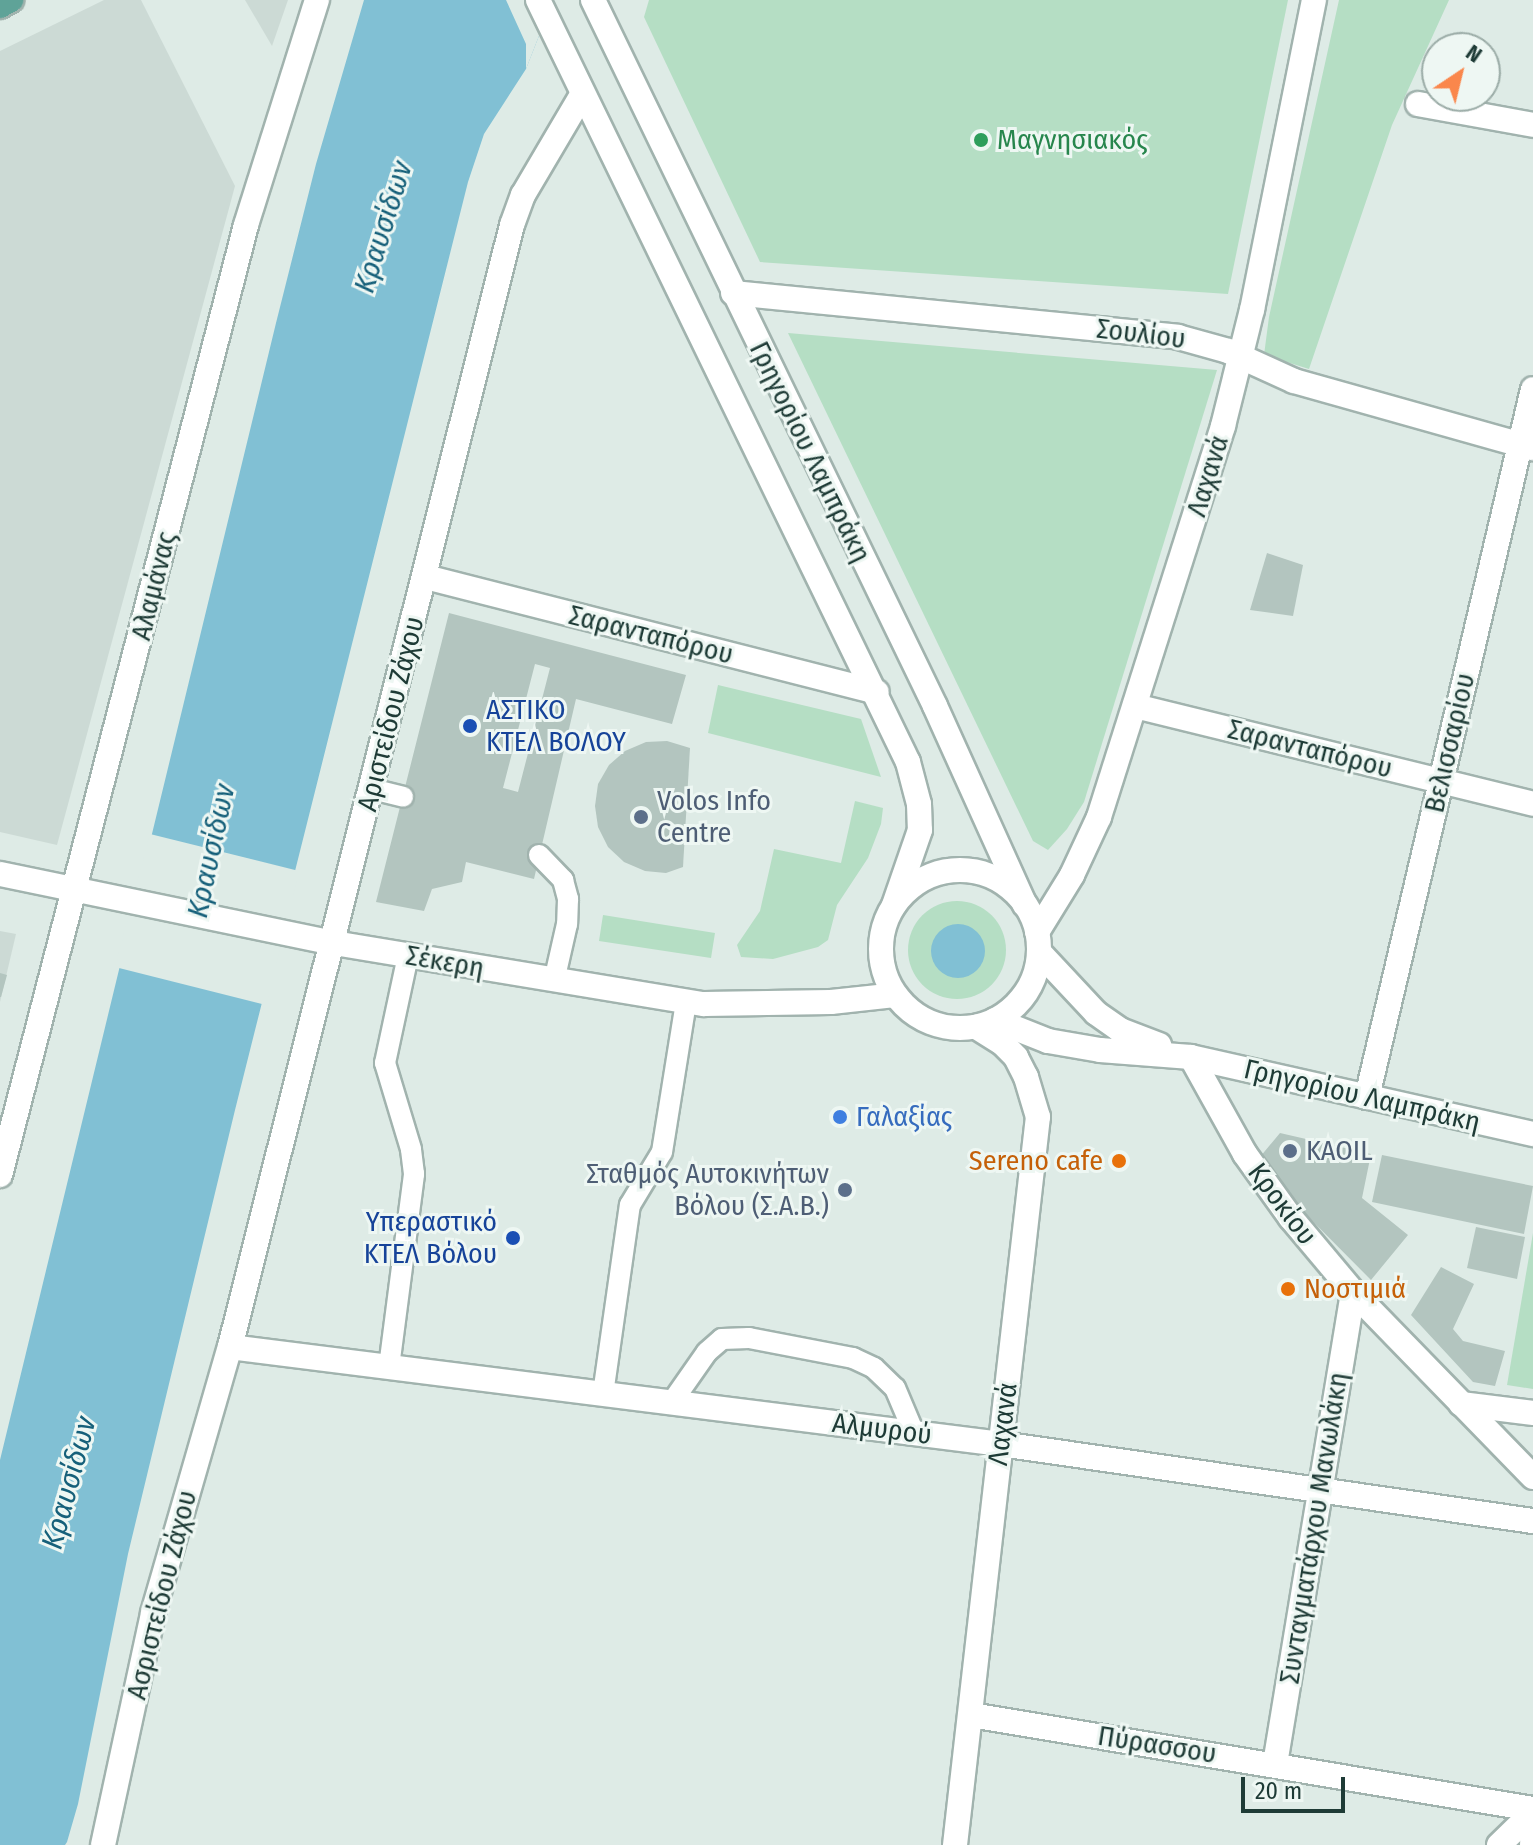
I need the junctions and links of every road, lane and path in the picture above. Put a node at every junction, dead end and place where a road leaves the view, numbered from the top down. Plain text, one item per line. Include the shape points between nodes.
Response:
1 (11, 0) edge
2 (317, 0) edge
3 (593, 0) edge
4 (1314, 0) edge
5 (0, 6) edge
6 (542, 9) edge
7 (608, 11) edge
8 (582, 95) junction
9 (1418, 104) dead end
10 (1533, 125) edge
11 (733, 293) junction
12 (1241, 356) junction
13 (1533, 389) edge
14 (1526, 446) edge
15 (426, 577) junction
16 (877, 692) junction
17 (1135, 706) junction
18 (1441, 781) junction
19 (372, 789) junction
20 (403, 797) dead end
21 (1533, 804) edge
22 (539, 855) dead end
23 (0, 874) edge
24 (87, 892) junction
25 (894, 905) junction
26 (1025, 905) junction
27 (1038, 942) junction
28 (334, 943) junction
29 (408, 956) junction
30 (554, 981) junction
31 (895, 995) junction
32 (686, 1002) junction
33 (986, 1024) junction
34 (1191, 1057) junction
35 (1367, 1097) junction
36 (1533, 1134) edge
37 (0, 1175) edge
38 (1353, 1292) junction
39 (230, 1347) junction
40 (389, 1367) junction
41 (603, 1394) junction
42 (672, 1402) junction
43 (1461, 1404) junction
44 (1533, 1413) edge
45 (914, 1433) junction
46 (1001, 1444) junction
47 (1533, 1477) edge
48 (1320, 1490) junction
49 (1533, 1521) edge
50 (971, 1715) junction
51 (1275, 1764) junction
52 (1533, 1811) edge
53 (1533, 1831) edge
54 (103, 1845) edge
55 (955, 1845) edge
56 (1499, 1845) edge
57 (1532, 1845) edge

1 - 5 main road
2 - 24 street, Αλαμάνας via 246,225
3 - 7 street, Γρηγορίου Λαμπράκη
4 - 12 street, Λαχανά
6 - 8 street, Γρηγορίου Λαμπράκη
7 - 11 street, Γρηγορίου Λαμπράκη
8 - 15 street, Αριστείδου Ζάχου via 523,195 512,225
8 - 16 street, Γρηγορίου Λαμπράκη
9 - 10 street
11 - 12 street, Σουλίου via 1167,335
11 - 26 street, Γρηγορίου Λαμπράκη via 935,706
12 - 14 street, Σουλίου via 1294,381
12 - 17 street, Λαχανά
13 - 14 street, Βελισσαρίου
14 - 18 street, Βελισσαρίου
15 - 16 street, Σαρανταπόρου
15 - 19 street, Αριστείδου Ζάχου
16 - 25 street, Γρηγορίου Λαμπράκη via 908,762 920,819 917,845
17 - 18 street, Σαρανταπόρου
17 - 27 street, Λαχανά via 1099,817
18 - 21 street, Σαρανταπόρου
18 - 35 street, Βελισσαρίου
19 - 20 lane
19 - 28 street, Αριστείδου Ζάχου
22 - 30 lane via 566,888 567,924
23 - 24 street, Σέκερη
24 - 28 street, Σέκερη
24 - 37 street, Αλαμάνας
25 - 26 street via 917,883 959,870 995,879
25 - 31 street via 880,951
26 - 27 street
27 - 33 street via 1029,988 1019,1002
27 - 34 street, Γρηγορίου Λαμπράκη via 1077,996 1106,1021
28 - 29 street, Σέκερη
28 - 39 street, Αριστείδου Ζάχου
29 - 30 street, Σέκερη
29 - 40 lane via 385,1063 411,1149 414,1184
30 - 32 street, Σέκερη
31 - 32 street, Σέκερη via 758,1005
31 - 33 street via 923,1020 949,1027
32 - 41 lane via 662,1152 630,1205
33 - 34 street, Γρηγορίου Λαμπράκη via 1061,1043
33 - 46 street, Λαχανά via 1016,1057 1038,1117
34 - 35 street, Γρηγορίου Λαμπράκη
34 - 38 street, Κροκίου via 1245,1154
35 - 36 street, Γρηγορίου Λαμπράκη
38 - 43 street, Κροκίου
38 - 48 street, Συνταγματάρχου Μανωλάκη
39 - 40 street, Αλμυρού
39 - 54 street, Ασριστείδου Ζάχου via 153,1613
40 - 41 street, Αλμυρού
41 - 42 street, Αλμυρού
42 - 45 street, Αλμυρού
42 - 45 lane via 722,1339 749,1338 853,1358 874,1368 895,1388
43 - 44 street
43 - 47 street, Κροκίου
45 - 46 street, Αλμυρού
46 - 48 street, Αλμυρού
46 - 50 street, Λαχανά
48 - 49 street, Αλμυρού
48 - 51 street, Συνταγματάρχου Μανωλάκη
50 - 51 street, Πύρασσου
50 - 55 street, Λαχανά
51 - 52 street, Πύρασσου
52 - 56 street
53 - 57 street

